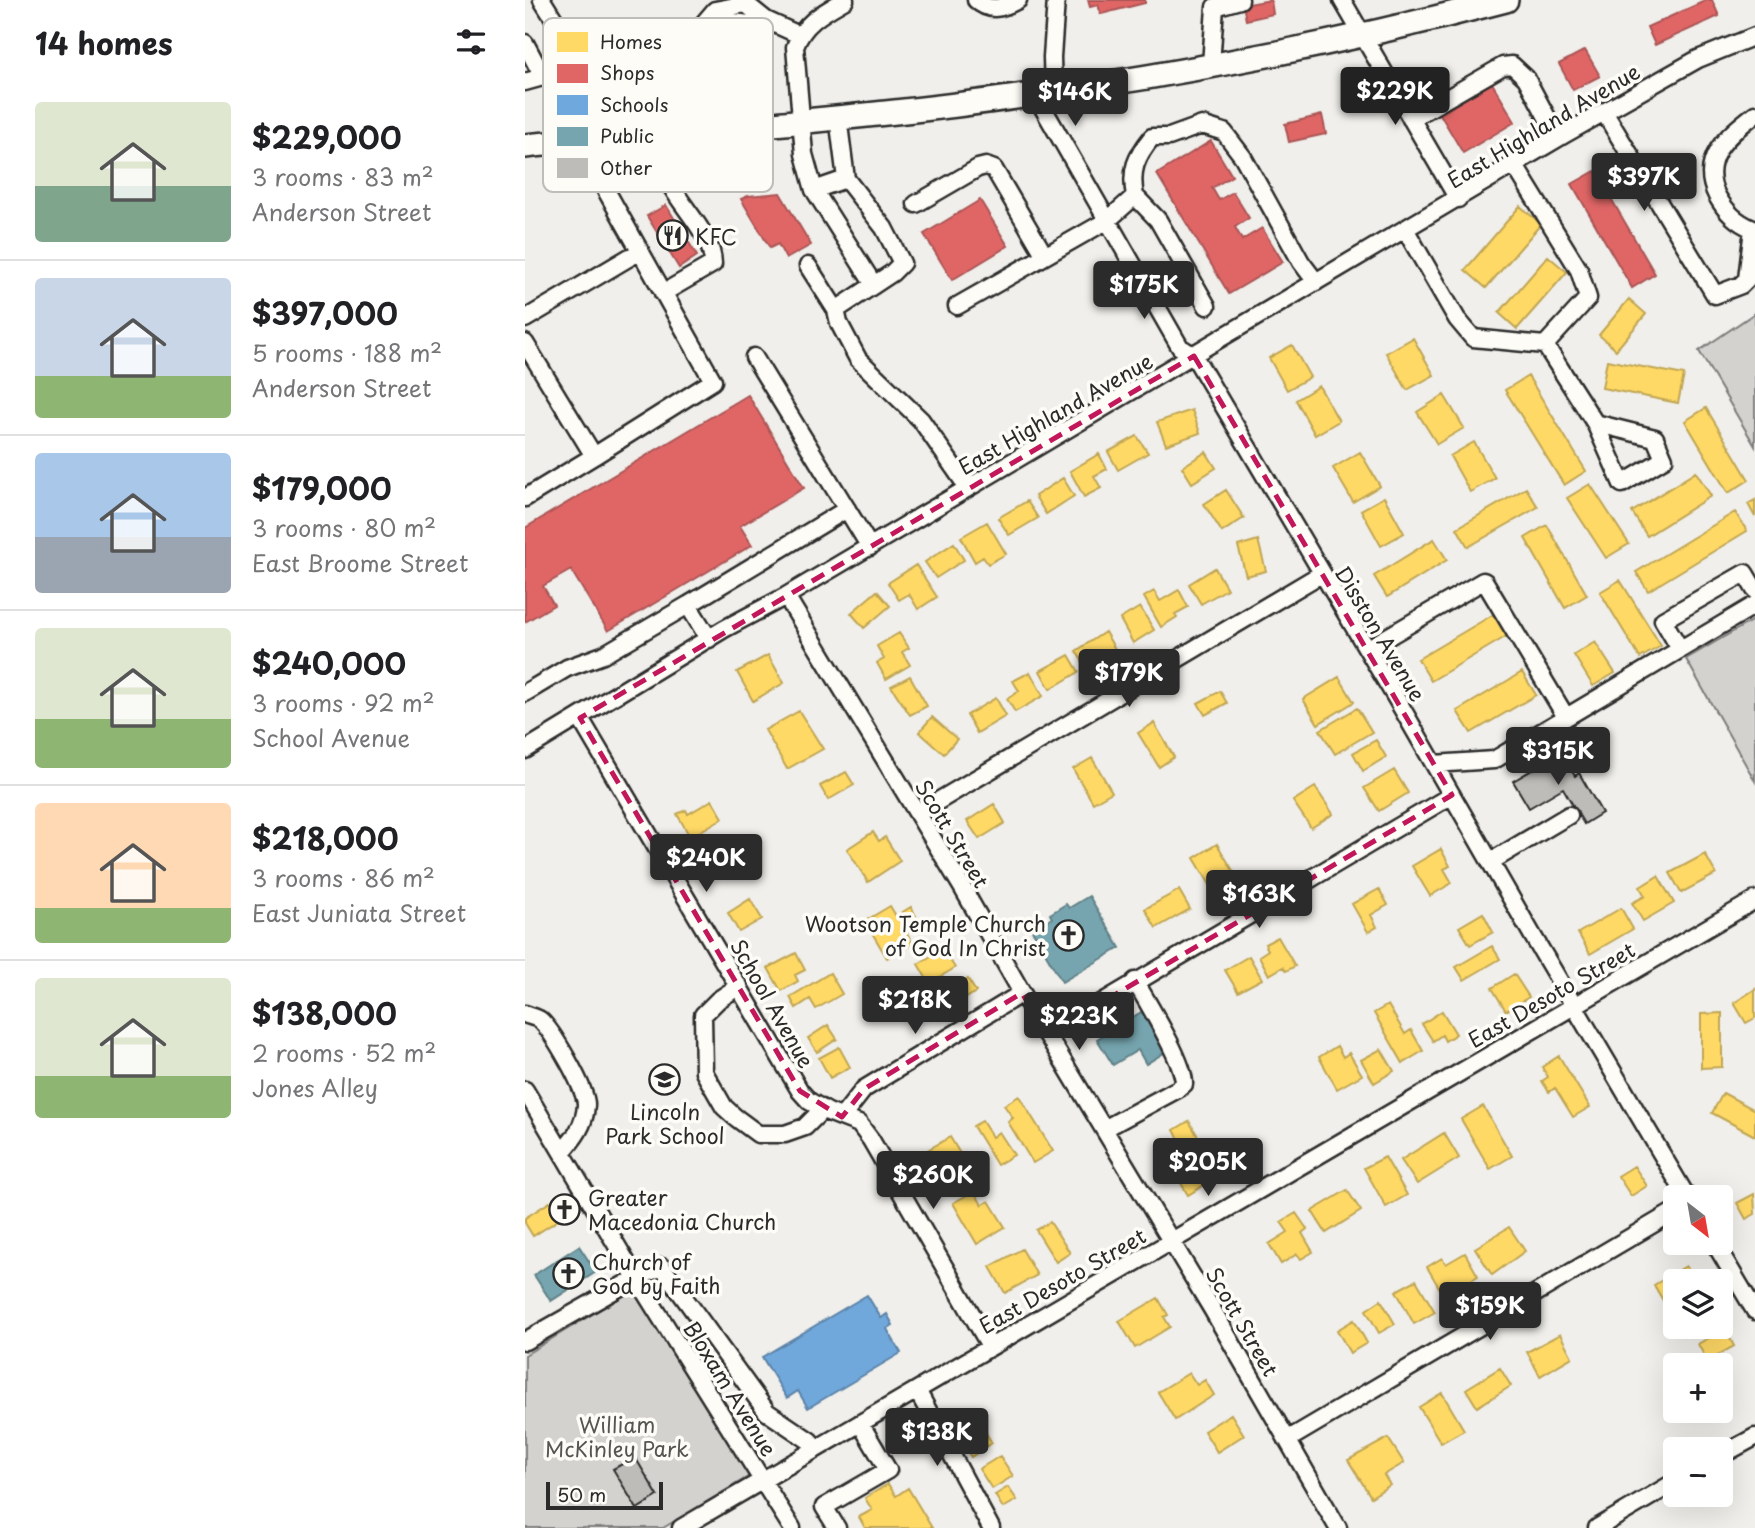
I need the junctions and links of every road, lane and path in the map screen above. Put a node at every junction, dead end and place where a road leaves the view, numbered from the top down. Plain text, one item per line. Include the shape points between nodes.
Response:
1 (542, 0) edge
2 (845, 0) edge
3 (976, 0) edge
4 (1018, 0) edge
5 (1056, 0) edge
6 (1240, 0) edge
7 (1342, 0) edge
8 (1506, 0) edge
9 (1475, 4) edge
10 (552, 18) edge
11 (708, 18) edge
12 (764, 18) edge
13 (773, 23) edge
14 (800, 35) junction
15 (1363, 35) junction
16 (1755, 36) edge
17 (525, 43) edge
18 (1211, 65) junction
19 (543, 77) joint
20 (525, 82) edge
21 (1044, 93) junction
22 (1604, 112) junction
23 (1755, 114) edge
24 (838, 117) junction
25 (1411, 119) junction
26 (801, 120) junction
27 (773, 123) edge
28 (1559, 138) junction
29 (543, 144) edge
30 (525, 146) edge
31 (1515, 166) junction
32 (846, 179) junction
33 (814, 190) junction
34 (607, 192) edge
35 (675, 192) edge
36 (1135, 195) junction
37 (1458, 200) junction
38 (916, 204) dead end
39 (1108, 220) junction
40 (1754, 228) edge
41 (1405, 229) junction
42 (640, 251) junction
43 (1045, 256) junction
44 (808, 266) dead end
45 (1316, 282) junction
46 (874, 285) junction
47 (663, 293) junction
48 (957, 306) dead end
49 (1207, 306) dead end
50 (836, 310) junction
51 (525, 319) edge
52 (525, 343) edge
53 (1545, 345) junction
54 (1193, 356) junction
55 (754, 357) dead end
56 (1595, 423) junction
57 (594, 456) junction
58 (968, 488) junction
59 (525, 498) edge
60 (847, 509) junction
61 (870, 547) junction
62 (1321, 574) junction
63 (1755, 590) edge
64 (786, 596) junction
65 (688, 605) junction
66 (1755, 605) edge
67 (709, 639) junction
68 (1367, 649) junction
69 (1680, 649) junction
70 (525, 693) edge
71 (1566, 717) junction
72 (580, 718) junction
73 (525, 750) edge
74 (1434, 764) junction
75 (1452, 795) junction
76 (918, 813) junction
77 (1569, 815) dead end
78 (1490, 862) junction
79 (1755, 900) edge
80 (1135, 981) junction
81 (739, 986) junction
82 (1022, 993) junction
83 (1573, 1004) junction
84 (525, 1014) edge
85 (1047, 1035) junction
86 (525, 1090) edge
87 (823, 1109) junction
88 (842, 1117) junction
89 (1104, 1129) junction
90 (562, 1152) junction
91 (1680, 1185) edge
92 (1663, 1217) edge
93 (1171, 1241) junction
94 (1722, 1255) edge
95 (636, 1278) junction
96 (1755, 1311) edge
97 (525, 1341) edge
98 (990, 1346) junction
99 (917, 1390) junction
100 (860, 1423) junction
101 (1755, 1437) edge
102 (1287, 1440) junction
103 (816, 1448) junction
104 (1733, 1449) edge
105 (763, 1479) junction
106 (1663, 1489) edge
107 (681, 1528) edge
108 (792, 1528) edge
109 (837, 1528) edge
110 (991, 1528) edge
111 (1338, 1528) edge
112 (1597, 1528) edge

1 - 10 street
2 - 14 street
3 - 4 street via 993,9
5 - 21 street
6 - 18 street via 1215,7
7 - 15 street
8 - 9 highway
9 - 15 highway
11 - 12 street via 715,10 746,4
13 - 14 street
14 - 26 street via 795,62
15 - 18 highway
15 - 25 street
16 - 22 street, East Highland Avenue via 1698,59
17 - 19 street
18 - 21 highway
19 - 20 street
21 - 24 highway
21 - 39 street, Disston Avenue
22 - 28 street, East Highland Avenue
22 - 40 street via 1715,295 1747,279
23 - 40 street via 1724,142 1710,173 1725,210
24 - 26 highway
24 - 32 street
25 - 28 street via 1512,65 1526,78
25 - 37 street
26 - 27 highway
26 - 33 street
28 - 31 street, East Highland Avenue
29 - 30 highway
31 - 37 street, East Highland Avenue
31 - 53 street via 1579,270 1588,298
32 - 33 street
32 - 46 street via 884,228 902,263
33 - 46 street
34 - 42 street
35 - 47 street via 700,230 713,264
36 - 39 street
36 - 45 street via 1131,177 1140,152 1152,137 1169,137 1202,125 1224,132
36 - 49 street via 1158,220
37 - 41 street, East Highland Avenue
38 - 43 street via 978,168 994,169
39 - 43 street
39 - 54 street, Disston Avenue via 1180,346
41 - 45 street, East Highland Avenue
41 - 53 street via 1457,319 1473,338
42 - 47 street
42 - 51 street
43 - 48 street
44 - 50 street
45 - 54 street, East Highland Avenue
46 - 50 street
47 - 57 street via 713,382
50 - 58 street via 858,359 921,420
52 - 57 street
53 - 56 street
54 - 58 street, East Highland Avenue
54 - 62 street, Disston Avenue
55 - 60 street
56 - 56 street via 1622,484 1664,458 1655,438
57 - 59 street
58 - 61 street, East Highland Avenue
60 - 61 street
60 - 65 street
61 - 64 street, East Highland Avenue
62 - 68 street, Disston Avenue
62 - 76 street
63 - 69 street via 1745,573 1663,620
64 - 67 street, East Highland Avenue
64 - 76 street, Scott Street
65 - 67 street
65 - 70 street via 603,655 567,668
66 - 69 street
67 - 72 street, East Highland Avenue
68 - 71 street via 1485,582
68 - 74 street, Disston Avenue
69 - 71 street
71 - 74 street via 1494,760
72 - 73 street, East Highland Avenue
72 - 81 street, School Avenue
74 - 75 street, Disston Avenue
75 - 78 street, Disston Avenue
75 - 80 street
76 - 82 street, Scott Street
77 - 78 street
78 - 83 street, Disston Avenue
79 - 83 street, East Desoto Street
80 - 85 street
80 - 89 street via 1176,1057 1184,1084
81 - 87 street, School Avenue via 802,1093
81 - 87 street via 703,1015 704,1072 724,1107 758,1134 785,1134 805,1127
82 - 85 street, Scott Street
82 - 88 street via 864,1089
83 - 91 street, Disston Avenue
83 - 93 street, East Desoto Street
84 - 90 street via 540,1020 549,1032 585,1095 579,1134
85 - 89 street, Scott Street
86 - 90 street, Bloxam Avenue
87 - 88 street
88 - 98 street via 859,1124 871,1140
89 - 93 street, Scott Street
90 - 95 street, Bloxam Avenue
92 - 102 street
93 - 98 street, East Desoto Street
93 - 102 street, Scott Street
94 - 96 street
95 - 97 street
95 - 103 street via 662,1267 767,1412
95 - 105 street, Bloxam Avenue
98 - 99 street, East Desoto Street
99 - 100 street, East Desoto Street
99 - 110 street
100 - 103 street, East Desoto Street
100 - 109 street via 888,1471 824,1507
101 - 104 street
102 - 111 street, Scott Street
103 - 105 street, East Desoto Street
105 - 107 street, East Desoto Street
105 - 108 street, Bloxam Avenue
106 - 112 street

